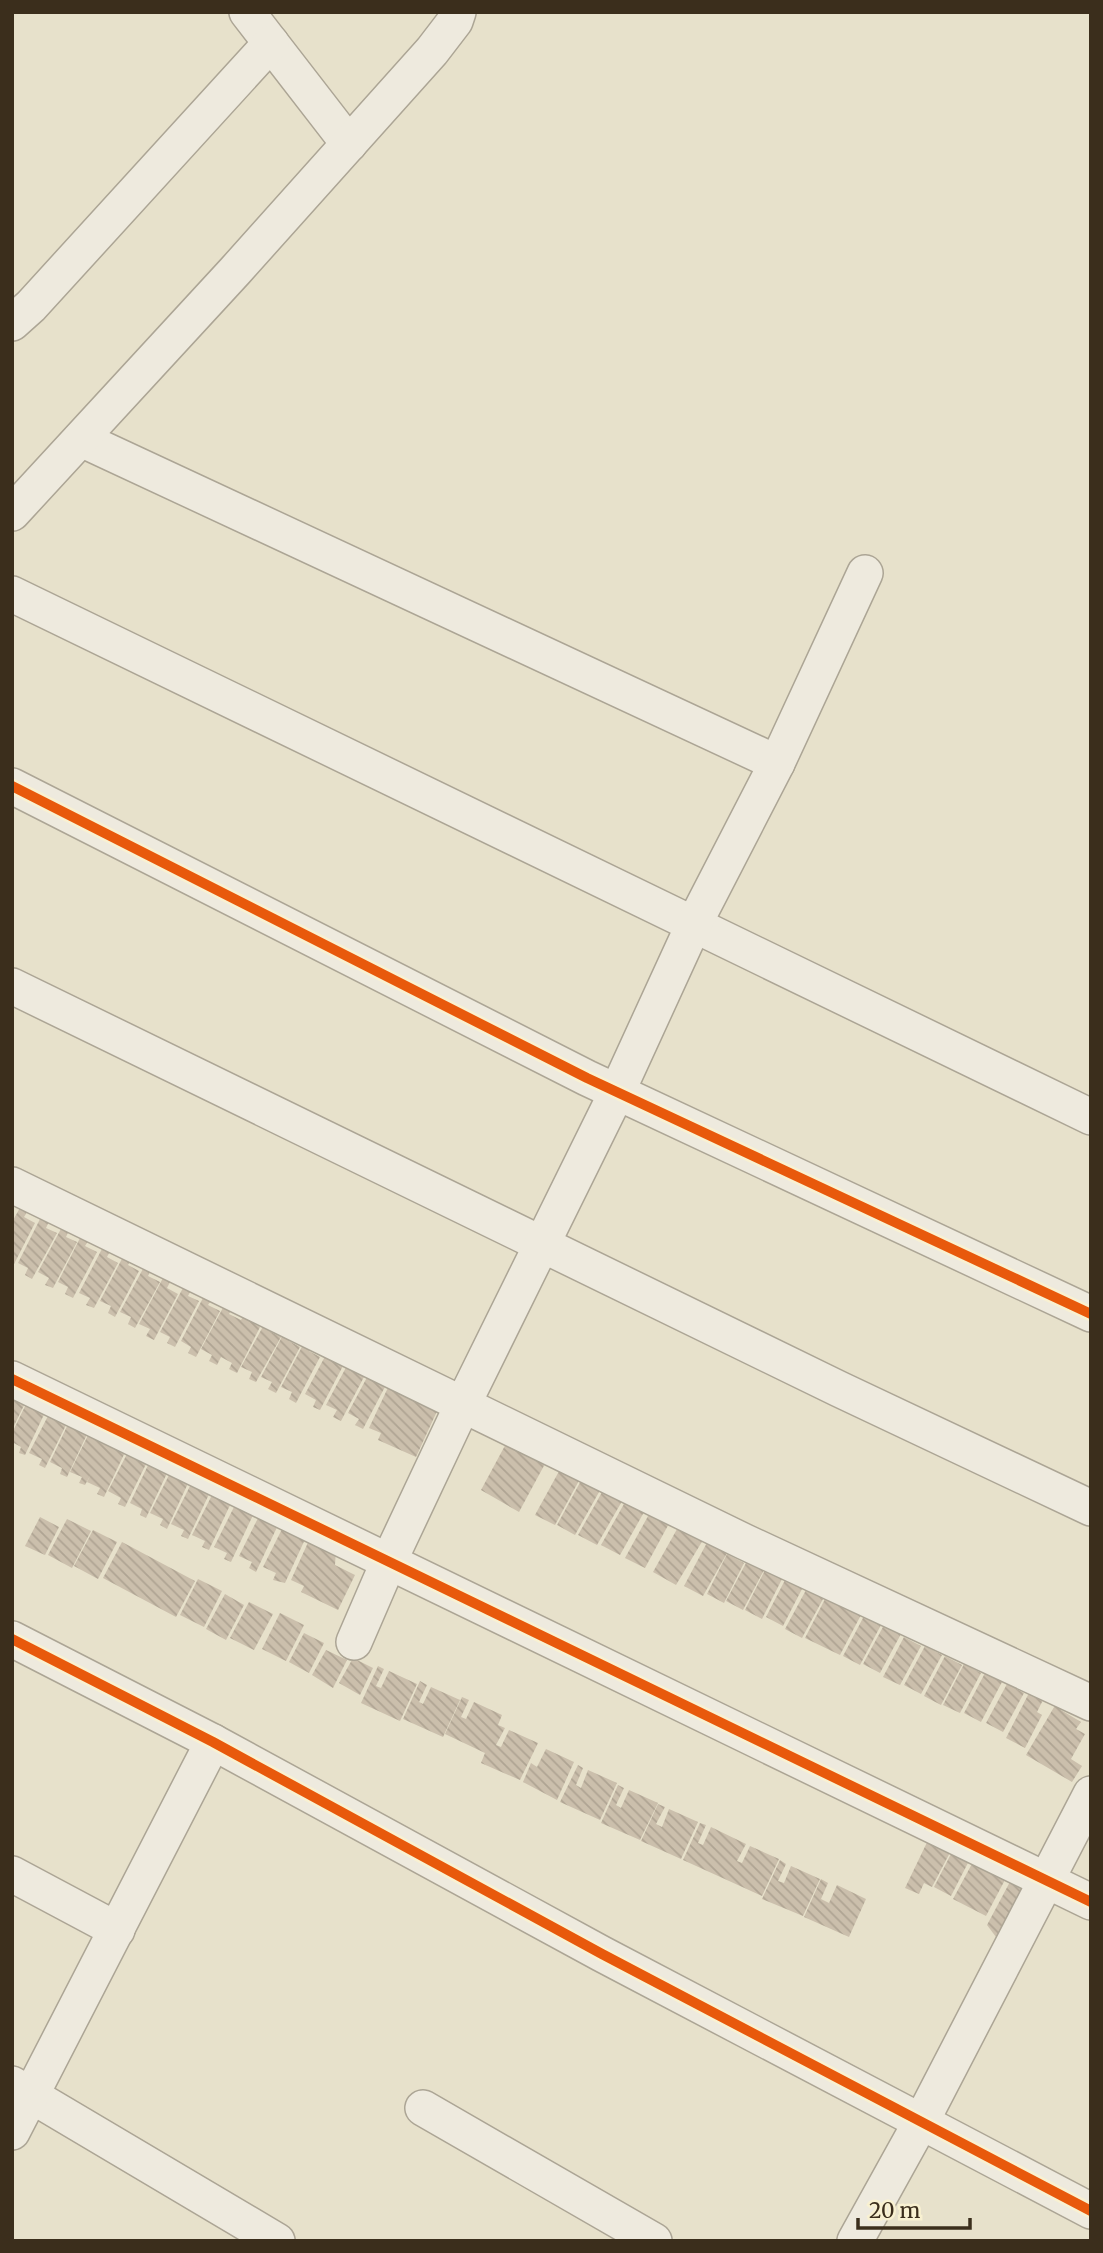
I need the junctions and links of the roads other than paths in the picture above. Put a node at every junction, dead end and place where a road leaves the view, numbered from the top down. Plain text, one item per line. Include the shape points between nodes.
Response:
1 (247, 12) edge
2 (458, 12) edge
3 (271, 43) junction
4 (349, 144) junction
5 (12, 323) edge
6 (81, 439) junction
7 (12, 513) edge
8 (864, 573) dead end
9 (12, 594) edge
10 (777, 763) junction
11 (12, 786) edge
12 (694, 924) junction
13 (12, 986) edge
14 (617, 1092) junction
15 (1091, 1117) edge
16 (12, 1185) edge
17 (541, 1243) junction
18 (1091, 1314) edge
19 (12, 1379) edge
20 (463, 1404) junction
21 (1091, 1508) edge
22 (389, 1561) junction
23 (12, 1639) edge
24 (354, 1642) dead end
25 (1091, 1703) edge
26 (213, 1742) junction
27 (1091, 1794) edge
28 (12, 1874) edge
29 (1045, 1879) junction
30 (1091, 1902) edge
31 (117, 1930) junction
32 (22, 2090) edge
33 (423, 2108) dead end
34 (921, 2122) junction
35 (12, 2132) edge
36 (1091, 2211) edge
37 (277, 2241) edge
38 (654, 2241) edge
39 (855, 2241) edge

1 - 3 street
2 - 4 street via 432,51
3 - 4 street
3 - 5 street
4 - 6 street
6 - 7 street
6 - 10 street
8 - 10 street
9 - 12 street
10 - 12 street
11 - 14 street
12 - 14 street
12 - 15 street
13 - 17 street
14 - 17 street
14 - 18 street
16 - 20 street
17 - 20 street
17 - 21 street
19 - 22 street
20 - 22 street
20 - 25 street
22 - 24 street
22 - 29 street
23 - 26 street
26 - 31 street
26 - 34 street
27 - 29 street
28 - 31 street
29 - 30 street
29 - 34 street
31 - 32 street
32 - 35 street
32 - 37 street
33 - 38 street
34 - 36 street
34 - 39 street

